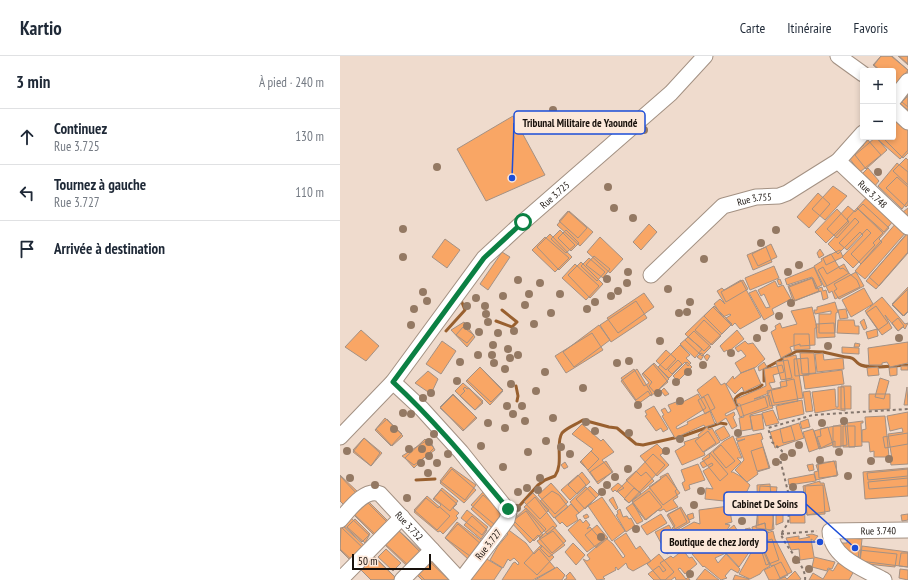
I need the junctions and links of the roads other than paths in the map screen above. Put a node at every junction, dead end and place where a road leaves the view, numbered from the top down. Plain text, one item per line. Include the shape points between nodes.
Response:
1 (705, 56) edge
2 (838, 56) edge
3 (860, 72) edge
4 (908, 81) edge
5 (896, 97) edge
6 (896, 103) edge
7 (908, 122) edge
8 (860, 137) edge
9 (838, 161) junction
10 (908, 227) edge
11 (651, 275) dead end
12 (393, 382) junction
13 (340, 437) edge
14 (402, 517) junction
15 (340, 520) edge
16 (908, 530) edge
17 (432, 550) junction
18 (340, 580) edge
19 (402, 580) edge
20 (461, 580) edge
21 (884, 580) edge

1 - 12 street, Rue 3.725 via 670,93 484,258
2 - 3 street
4 - 5 street
6 - 7 street
8 - 9 street, Rue 3.755
9 - 10 street, Rue 3.748
9 - 11 street, Rue 3.755 via 787,193 756,197 723,206
12 - 13 street, Rue 3.725
12 - 20 street, Rue 3.727 via 461,452 509,512 507,520
14 - 15 street, Rue 3.732 via 380,494 372,493 364,496
14 - 17 street, Rue 3.732
14 - 18 street
16 - 21 street, Rue 3.740 via 830,531 833,544 843,557
17 - 19 street
17 - 20 street, Rue 3.732

